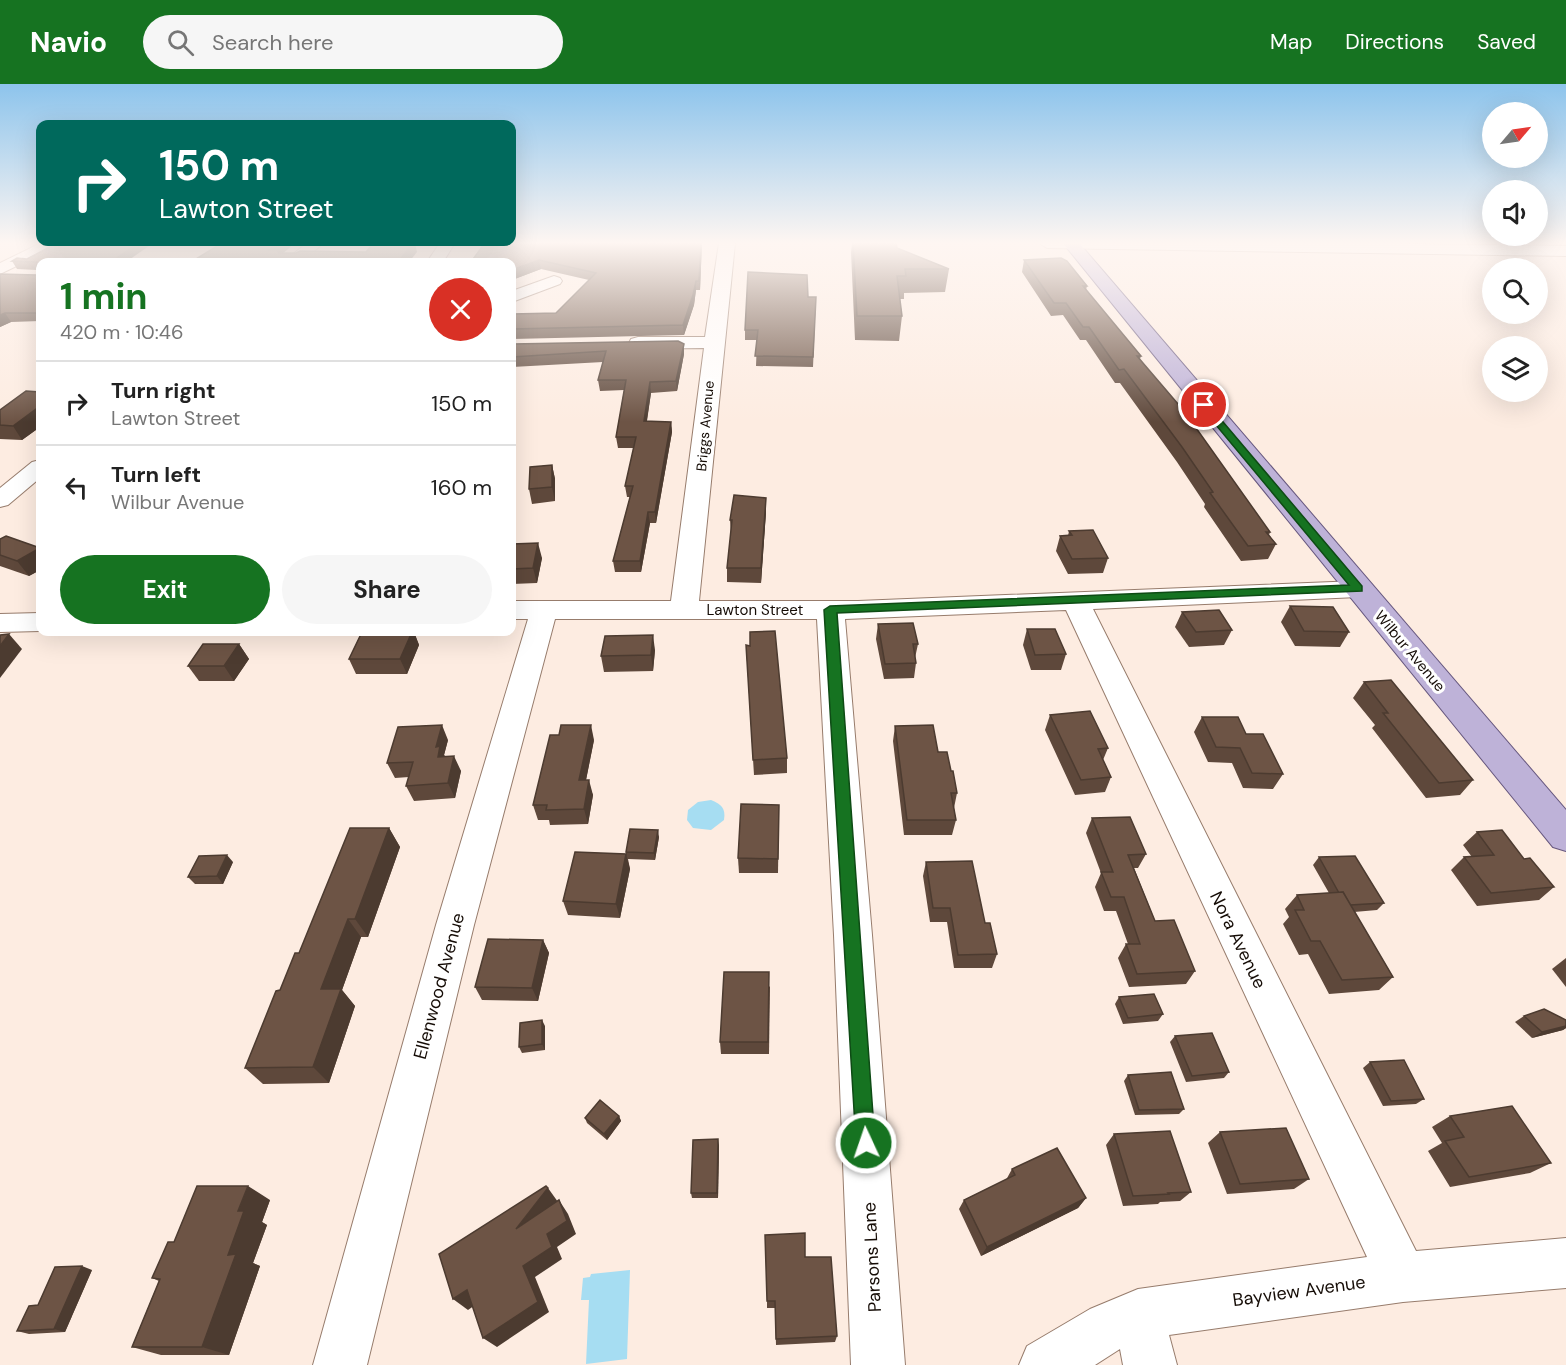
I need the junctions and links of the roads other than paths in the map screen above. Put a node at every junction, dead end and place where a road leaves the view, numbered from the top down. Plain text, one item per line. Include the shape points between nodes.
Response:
1 (718, 303) edge
2 (1121, 303) edge
3 (712, 342) junction
4 (618, 344) edge
5 (36, 470) edge
6 (0, 500) edge
7 (1358, 589) junction
8 (1075, 601) junction
9 (528, 610) edge
10 (684, 610) junction
11 (830, 610) junction
12 (36, 622) edge
13 (0, 623) edge
14 (1566, 836) edge
15 (1566, 1263) edge
16 (1403, 1277) junction
17 (1138, 1315) junction
18 (340, 1365) edge
19 (878, 1365) edge
20 (1046, 1365) edge
21 (1150, 1365) edge

1 - 3 street, Briggs Avenue
2 - 7 main road, Wilbur Avenue
3 - 4 street
3 - 10 street, Briggs Avenue
5 - 6 street
7 - 8 street, Lawton Street
7 - 14 main road, Wilbur Avenue
8 - 11 street, Lawton Street
8 - 16 street, Nora Avenue
9 - 10 street, Lawton Street
9 - 18 street, Ellenwood Avenue via 455,925
10 - 11 street, Lawton Street
11 - 19 street, Parsons Lane
12 - 13 street
15 - 16 street, Bayview Avenue
16 - 17 street, Bayview Avenue
17 - 20 street, Bayview Avenue via 1108,1327
17 - 21 street

